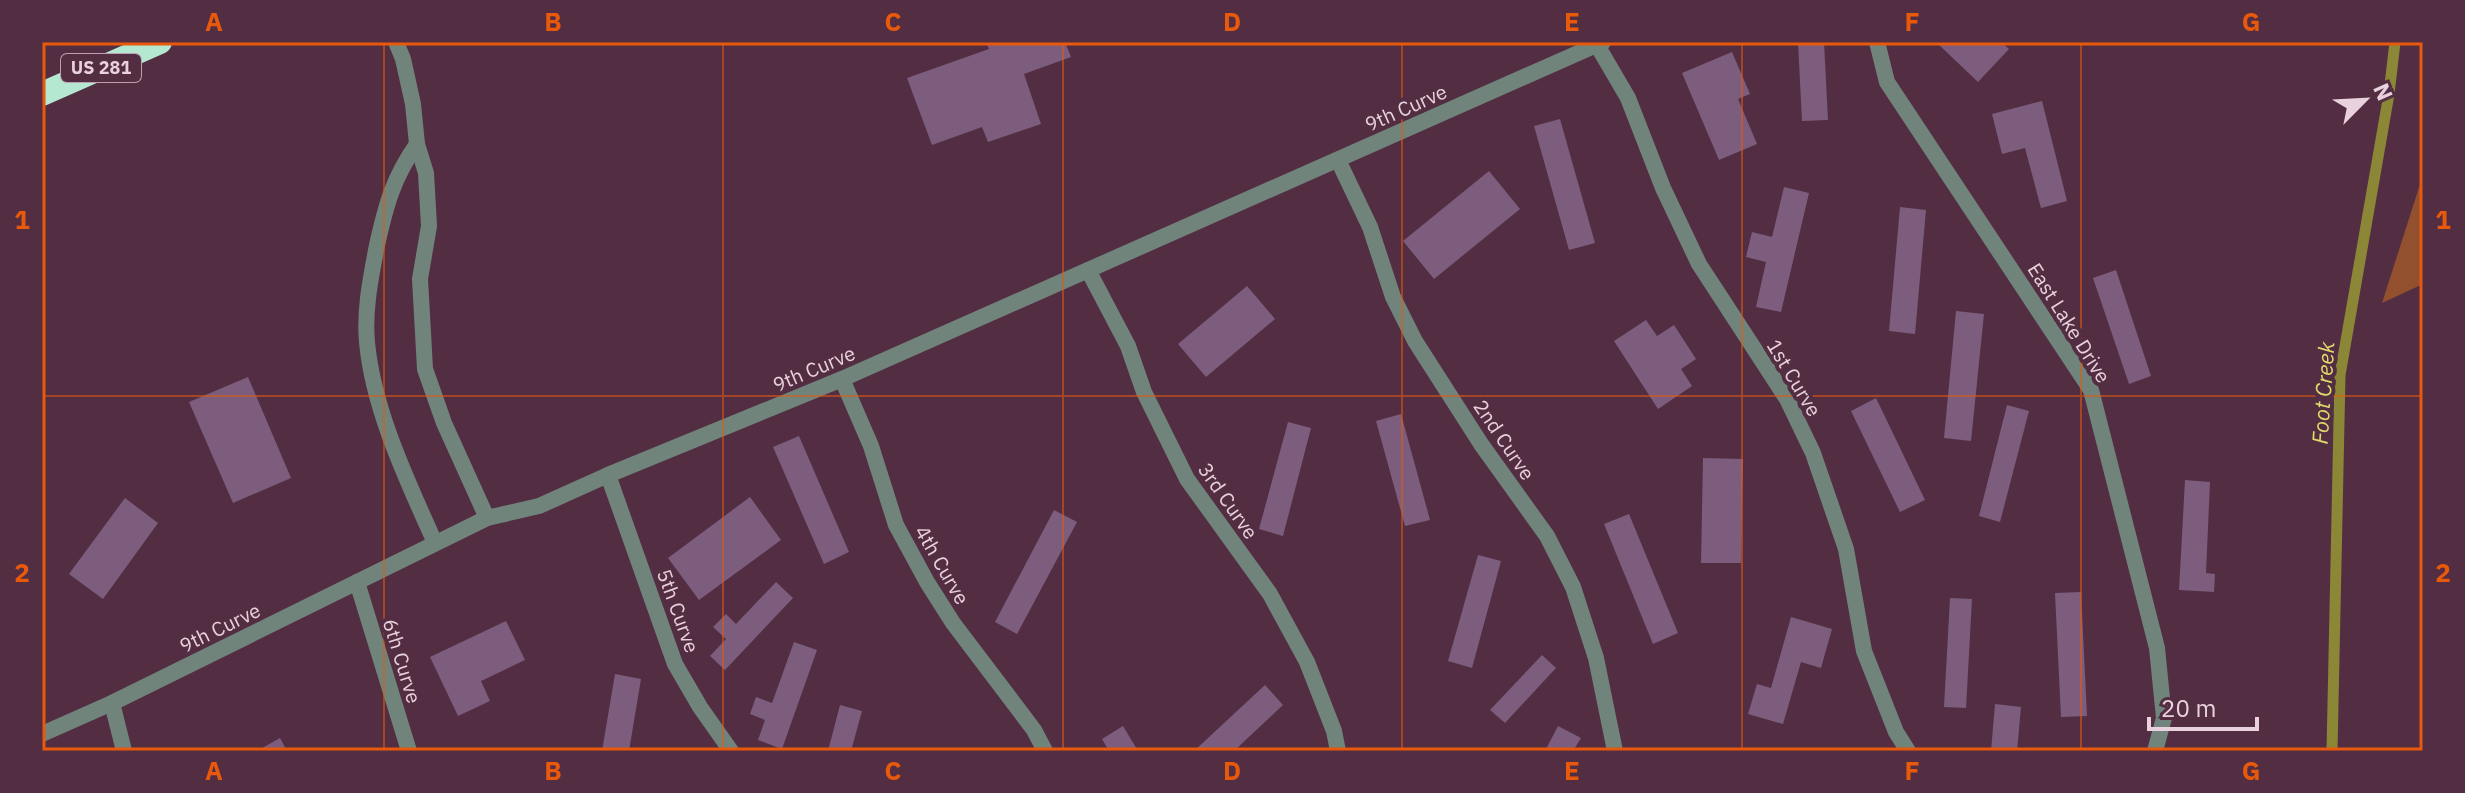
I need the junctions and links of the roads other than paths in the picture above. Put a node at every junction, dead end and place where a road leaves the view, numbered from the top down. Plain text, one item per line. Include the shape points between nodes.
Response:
1 (160, 42) edge
2 (396, 42) edge
3 (1877, 42) edge
4 (1600, 44) edge
5 (42, 94) edge
6 (417, 144) junction
7 (1338, 160) junction
8 (1088, 270) junction
9 (842, 379) junction
10 (608, 475) junction
11 (487, 518) junction
12 (435, 543) junction
13 (357, 582) junction
14 (112, 703) junction
15 (42, 734) edge
16 (124, 751) edge
17 (409, 751) edge
18 (731, 751) edge
19 (1045, 751) edge
20 (1338, 751) edge
21 (1615, 751) edge
22 (1908, 751) edge
23 (2155, 751) edge

1 - 5 highway, US 281
2 - 6 street via 413,104
3 - 23 street, East Lake Drive via 1887,82 2091,390 2157,648 2164,718
4 - 7 street, 9th Curve
4 - 22 street, 1st Curve via 1699,264 1787,399 1813,453 1846,549 1864,651
6 - 11 street via 426,173 429,226 420,279 425,369
6 - 12 street via 400,168 385,208 367,305 367,340 371,372 398,461
7 - 8 street, 9th Curve
7 - 21 street, 2nd Curve via 1415,341 1547,536 1573,587 1596,658
8 - 9 street, 9th Curve
8 - 20 street, 3rd Curve via 1187,479 1270,594 1307,662
9 - 10 street, 9th Curve
9 - 19 street, 4th Curve via 908,548 953,623
10 - 11 street, 9th Curve via 539,506
10 - 18 street, 5th Curve via 675,664
11 - 12 street, 9th Curve
12 - 13 street, 9th Curve
13 - 14 street, 9th Curve
13 - 17 street, 6th Curve
14 - 15 street, 9th Curve
14 - 16 street

